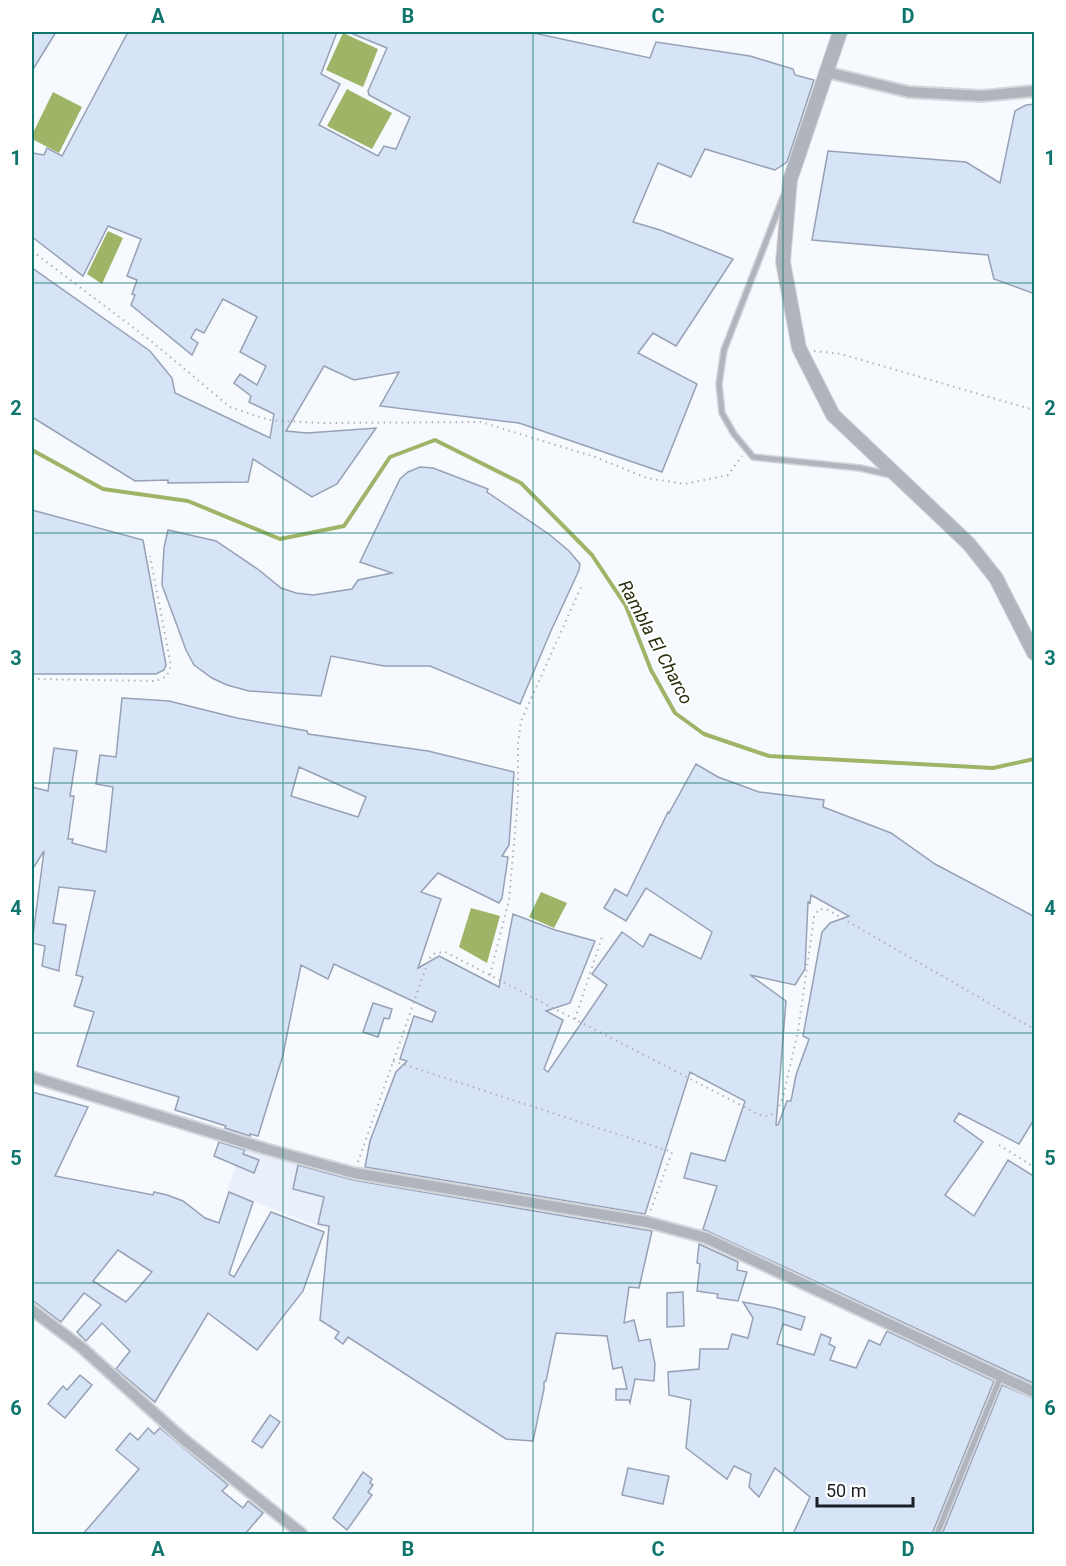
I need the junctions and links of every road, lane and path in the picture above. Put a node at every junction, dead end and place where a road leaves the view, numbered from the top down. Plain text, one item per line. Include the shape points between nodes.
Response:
1 (840, 32) edge
2 (826, 72) junction
3 (1035, 91) edge
4 (790, 180) junction
5 (32, 251) edge
6 (799, 348) junction
7 (1035, 410) edge
8 (745, 447) junction
9 (897, 476) junction
10 (150, 556) dead end
11 (582, 585) dead end
12 (1035, 653) edge
13 (32, 679) edge
14 (602, 937) dead end
15 (490, 975) junction
16 (575, 1019) junction
17 (1035, 1029) edge
18 (393, 1061) junction
19 (32, 1077) edge
20 (999, 1145) dead end
21 (1035, 1167) edge
22 (354, 1173) junction
23 (647, 1222) junction
24 (32, 1310) edge
25 (1001, 1376) junction
26 (1035, 1392) edge
27 (302, 1534) edge
28 (937, 1534) edge

1 - 2 street
2 - 3 street via 909,92 982,96
2 - 4 street
4 - 6 street via 783,262
4 - 8 lane via 724,350 719,384 722,413
5 - 8 path via 230,407 269,420 482,422 595,457 647,478 685,484 728,476
6 - 7 path via 841,354
6 - 9 street via 833,415
8 - 9 lane via 753,457 860,468
9 - 12 street via 969,544 996,578
10 - 13 path via 171,666 167,676 156,681
11 - 15 path via 521,721 509,900
14 - 16 path
15 - 16 path
15 - 18 path via 445,952 435,953 429,959
16 - 17 path via 768,1116 777,1111 783,1097 798,1030 813,917 819,909 828,910
18 - 22 path
18 - 23 path via 672,1152
19 - 22 street
20 - 21 path
22 - 23 street
23 - 25 street via 706,1238
24 - 27 street
25 - 26 street
25 - 28 lane

